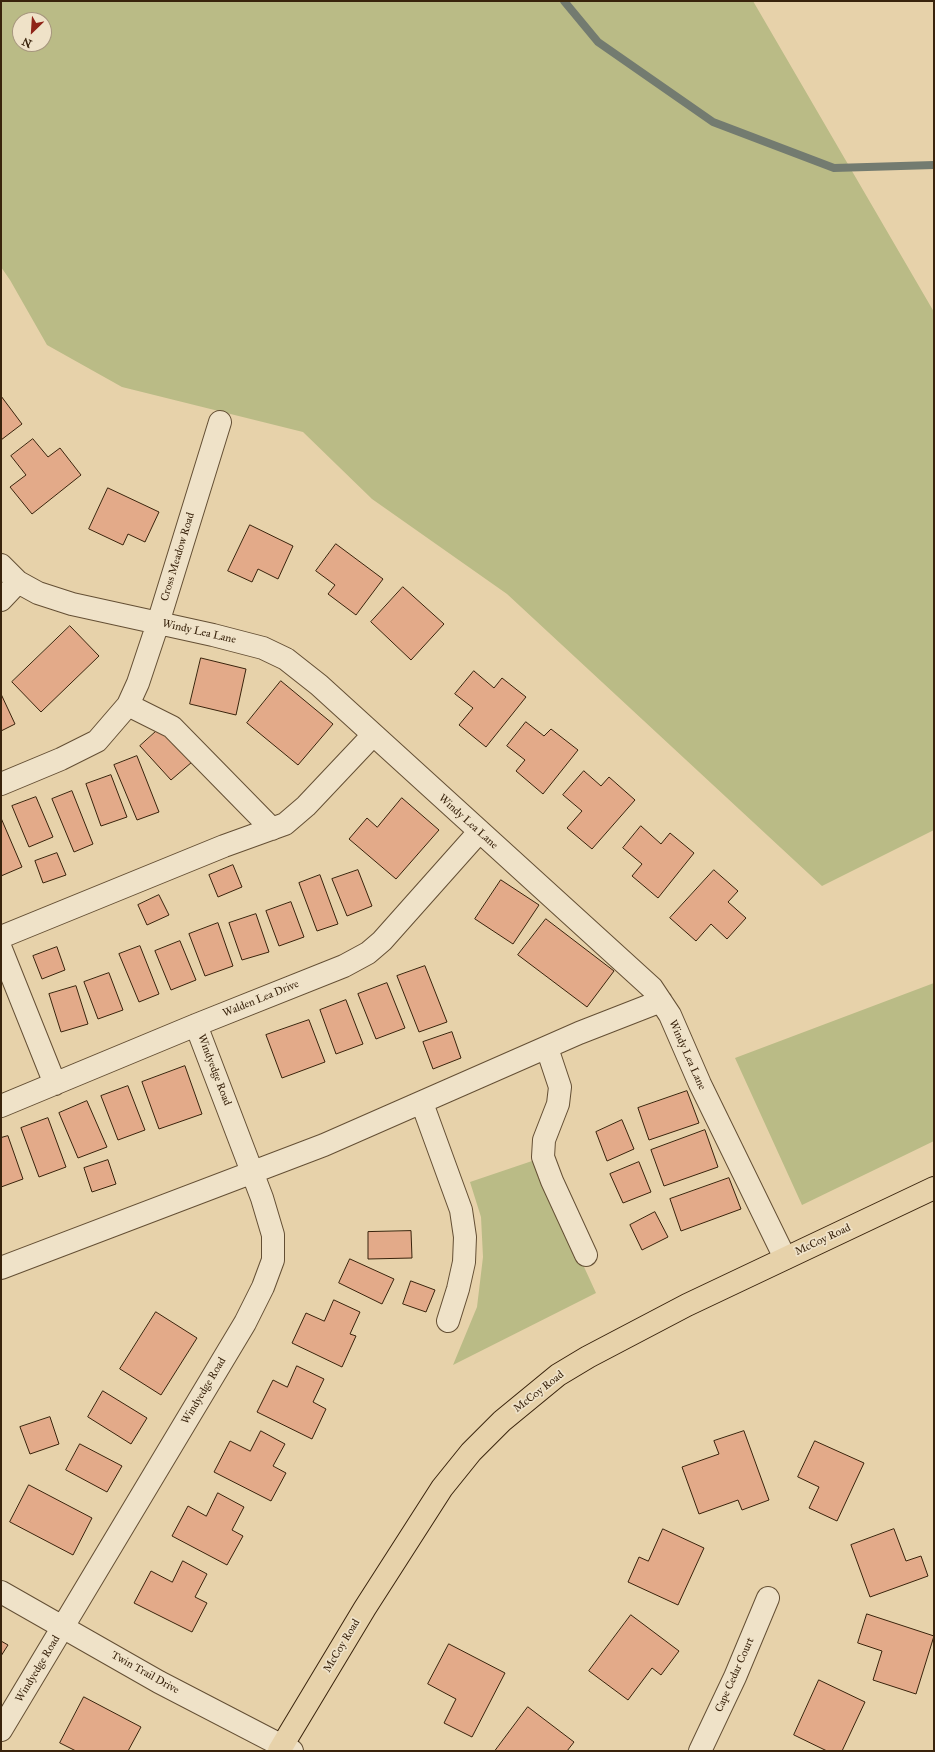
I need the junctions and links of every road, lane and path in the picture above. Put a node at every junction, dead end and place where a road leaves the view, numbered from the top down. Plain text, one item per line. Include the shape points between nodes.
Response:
1 (220, 422) dead end
2 (1, 565) edge
3 (18, 582) junction
4 (1, 600) edge
5 (158, 623) junction
6 (128, 705) junction
7 (373, 735) junction
8 (1, 784) edge
9 (272, 829) junction
10 (479, 832) junction
11 (1, 937) edge
12 (1, 949) edge
13 (660, 1002) junction
14 (196, 1025) junction
15 (547, 1048) junction
16 (55, 1084) junction
17 (422, 1103) junction
18 (1, 1106) edge
19 (253, 1173) junction
20 (934, 1188) edge
21 (586, 1255) dead end
22 (785, 1258) junction
23 (1, 1268) edge
24 (448, 1321) dead end
25 (1, 1592) edge
26 (768, 1598) dead end
27 (63, 1627) junction
28 (1, 1730) edge
29 (284, 1749) edge
30 (700, 1751) edge

1 - 5 street, Cross Meadow Road
2 - 3 street, Windy Lea Lane
3 - 4 street
3 - 5 street, Windy Lea Lane via 38,593 72,604
5 - 6 street, Cross Meadow Road
5 - 7 street, Windy Lea Lane via 263,648 286,659 319,685
6 - 8 street, Cross Meadow Road via 98,741
6 - 9 street via 172,727
7 - 9 street via 306,806 285,824
7 - 10 street, Windy Lea Lane
9 - 11 street
10 - 13 street, Windy Lea Lane via 652,988
10 - 14 street, Walden Lea Drive via 382,941 368,953 344,966
12 - 16 street
13 - 15 street
13 - 22 street, Windy Lea Lane via 670,1015 700,1084
14 - 16 street, Walden Lea Drive
14 - 19 street, Windyedge Road
15 - 17 street
15 - 21 street via 560,1087 558,1104 544,1140 543,1157
16 - 18 street, Walden Lea Drive
17 - 19 street
17 - 24 street via 461,1210 465,1237 464,1262
19 - 23 street
19 - 27 street, Windyedge Road via 273,1235 273,1260 264,1287 241,1330
20 - 22 main road, McCoy Road
22 - 29 main road, McCoy Road via 687,1305 558,1375 502,1421 470,1452 442,1488 382,1581
25 - 27 street, Twin Trail Drive
26 - 30 street, Cape Cedar Court
27 - 28 street, Windyedge Road
27 - 29 street, Twin Trail Drive

